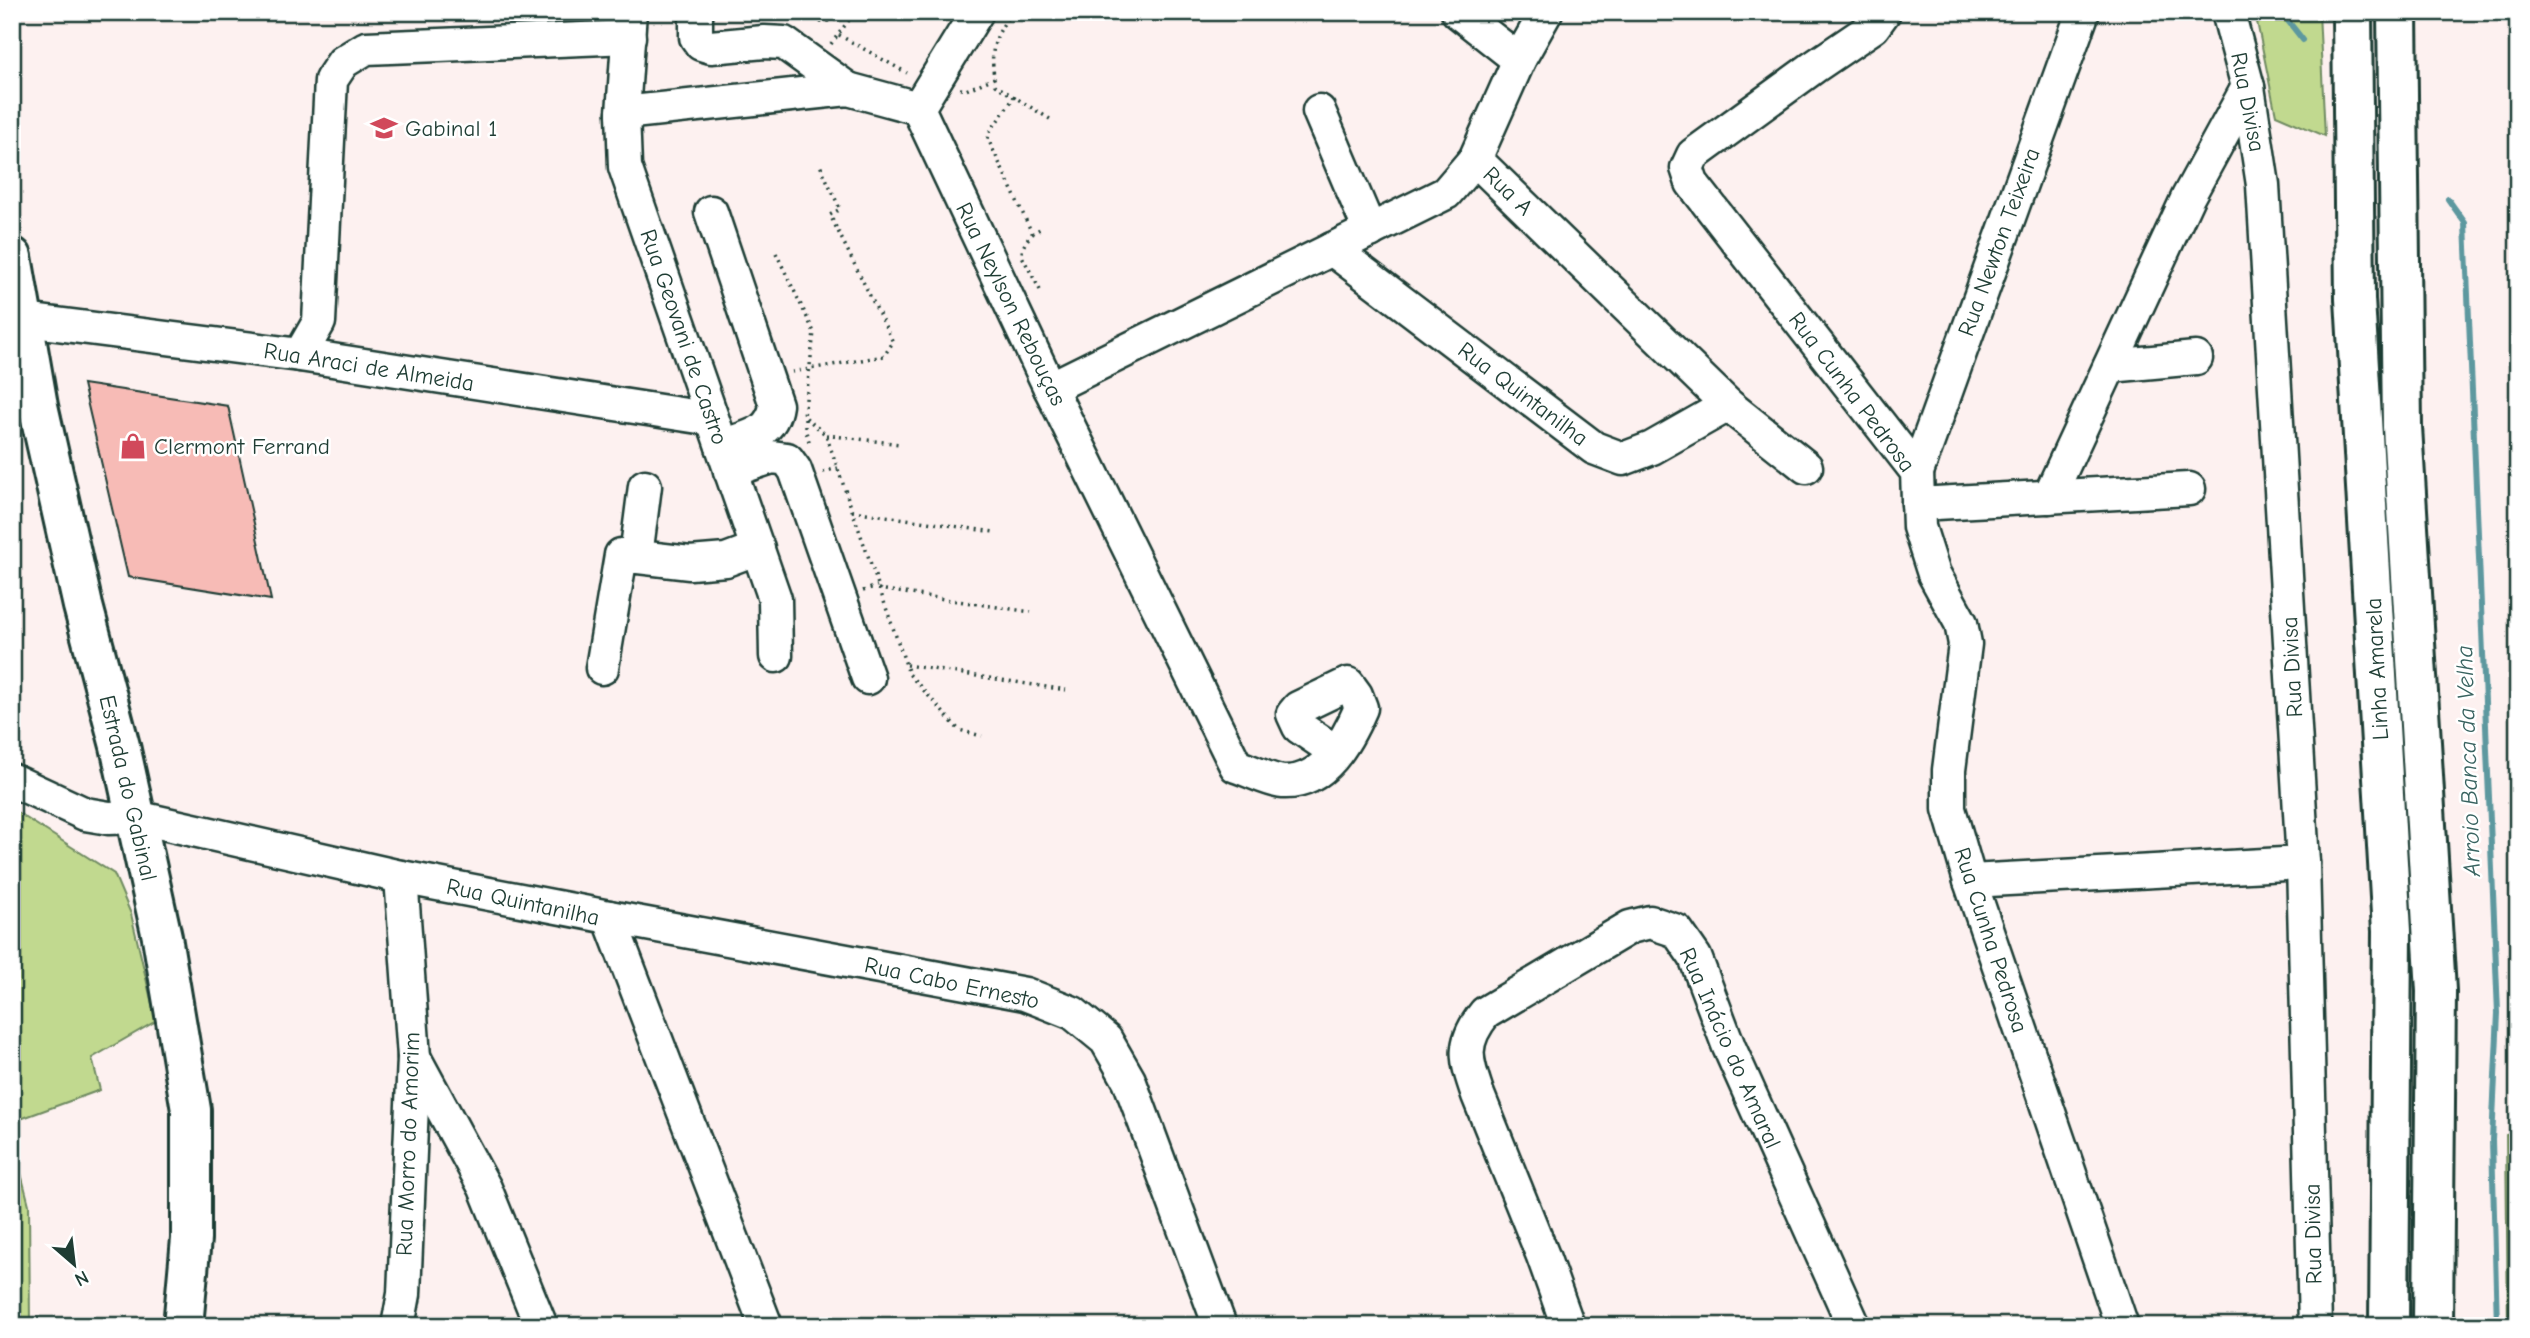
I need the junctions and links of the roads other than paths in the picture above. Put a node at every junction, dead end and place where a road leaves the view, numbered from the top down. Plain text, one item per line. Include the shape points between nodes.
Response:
1 (696, 12) edge
2 (977, 12) edge
3 (1458, 12) edge
4 (1546, 12) edge
5 (1884, 12) edge
6 (2083, 12) edge
7 (2228, 12) edge
8 (2352, 12) edge
9 (2397, 12) edge
10 (629, 25) edge
11 (1518, 60) junction
12 (2248, 87) junction
13 (848, 89) junction
14 (924, 97) junction
15 (1319, 111) dead end
16 (623, 113) junction
17 (1475, 159) junction
18 (711, 212) dead end
19 (1370, 231) junction
20 (1332, 249) junction
21 (12, 257) edge
22 (25, 320) junction
23 (318, 322) junction
24 (300, 355) junction
25 (2196, 358) dead end
26 (344, 362) junction
27 (2110, 366) junction
28 (1050, 388) junction
29 (1728, 405) junction
30 (722, 445) junction
31 (1805, 467) dead end
32 (1917, 472) junction
33 (645, 486) dead end
34 (2189, 489) dead end
35 (2049, 497) junction
36 (1918, 504) junction
37 (758, 548) junction
38 (636, 556) junction
39 (776, 656) dead end
40 (602, 668) dead end
41 (868, 678) dead end
42 (1336, 752) dead end
43 (12, 780) edge
44 (136, 817) junction
45 (2303, 863) junction
46 (401, 877) junction
47 (1970, 881) junction
48 (608, 917) junction
49 (414, 1057) junction
50 (183, 1326) edge
51 (398, 1326) edge
52 (541, 1326) edge
53 (766, 1326) edge
54 (1220, 1326) edge
55 (1568, 1326) edge
56 (1854, 1326) edge
57 (2122, 1326) edge
58 (2315, 1326) edge
59 (2389, 1326) edge
60 (2433, 1326) edge

1 - 13 street via 696,37 701,44 784,43
2 - 14 street
3 - 11 street
4 - 11 street
5 - 32 street, Rua Cunha Pedrosa via 1874,27 1693,155 1687,168 1692,183
6 - 32 street, Rua Newton Teixeira
7 - 12 street, Rua Divisa
8 - 59 main road, Linha Amarela via 2355,299 2392,931
9 - 60 main road, Linha Amarela via 2402,427 2436,991
10 - 16 street, Rua Geovani de Castro
10 - 23 street via 366,48 343,62 331,80
11 - 17 street
12 - 27 street via 2188,197
12 - 45 street, Rua Divisa via 2263,185
13 - 14 street
13 - 16 street
14 - 28 street, Rua Neylson Rebouças
15 - 19 street
16 - 30 street, Rua Geovani de Castro via 625,167
17 - 19 street, Rua A via 1446,193
17 - 29 street, Rua A
18 - 30 street via 776,405 774,419 762,431
19 - 20 street, Rua A
20 - 28 street, Rua A
20 - 29 street, Rua Quintanilha via 1594,447 1623,459
21 - 22 main road, Estrada do Gabinal
22 - 24 street, Rua Araci de Almeida
22 - 44 main road, Estrada do Gabinal via 38,406
23 - 24 street
23 - 26 street
24 - 26 street, Rua Araci de Almeida
25 - 27 street
26 - 30 street, Rua Araci de Almeida
27 - 35 street
28 - 42 street, Rua Neylson Rebouças via 1236,766 1282,782 1311,776
29 - 31 street, Rua A
30 - 37 street, Rua Geovani de Castro
30 - 41 street via 787,459 795,470
32 - 36 street, Rua Cunha Pedrosa
33 - 38 street
34 - 35 street
35 - 36 street
36 - 47 street, Rua Cunha Pedrosa via 1919,527 1930,562 1961,623 1965,644 1949,809
37 - 38 street via 726,560 690,564
37 - 39 street, Rua Geovani de Castro via 775,599
38 - 40 street via 621,555
43 - 44 street, Rua Quintanilha via 85,814
44 - 46 street, Rua Quintanilha
44 - 50 main road, Estrada do Gabinal via 191,1110 191,1238
45 - 47 street
45 - 58 street, Rua Divisa
46 - 48 street, Rua Quintanilha
46 - 49 street, Rua Morro do Amorim
47 - 57 street, Rua Cunha Pedrosa
48 - 53 street, Rua Quintanilha
48 - 54 street, Rua Cabo Ernesto via 1025,994 1073,1013 1106,1040 1129,1080
49 - 51 street, Rua Morro do Amorim via 404,1294
49 - 52 street via 485,1188
55 - 56 street, Rua Inácio do Amaral via 1478,1095 1466,1048 1472,1029 1485,1013 1630,927 1650,922 1677,930 1695,957 1729,1047

